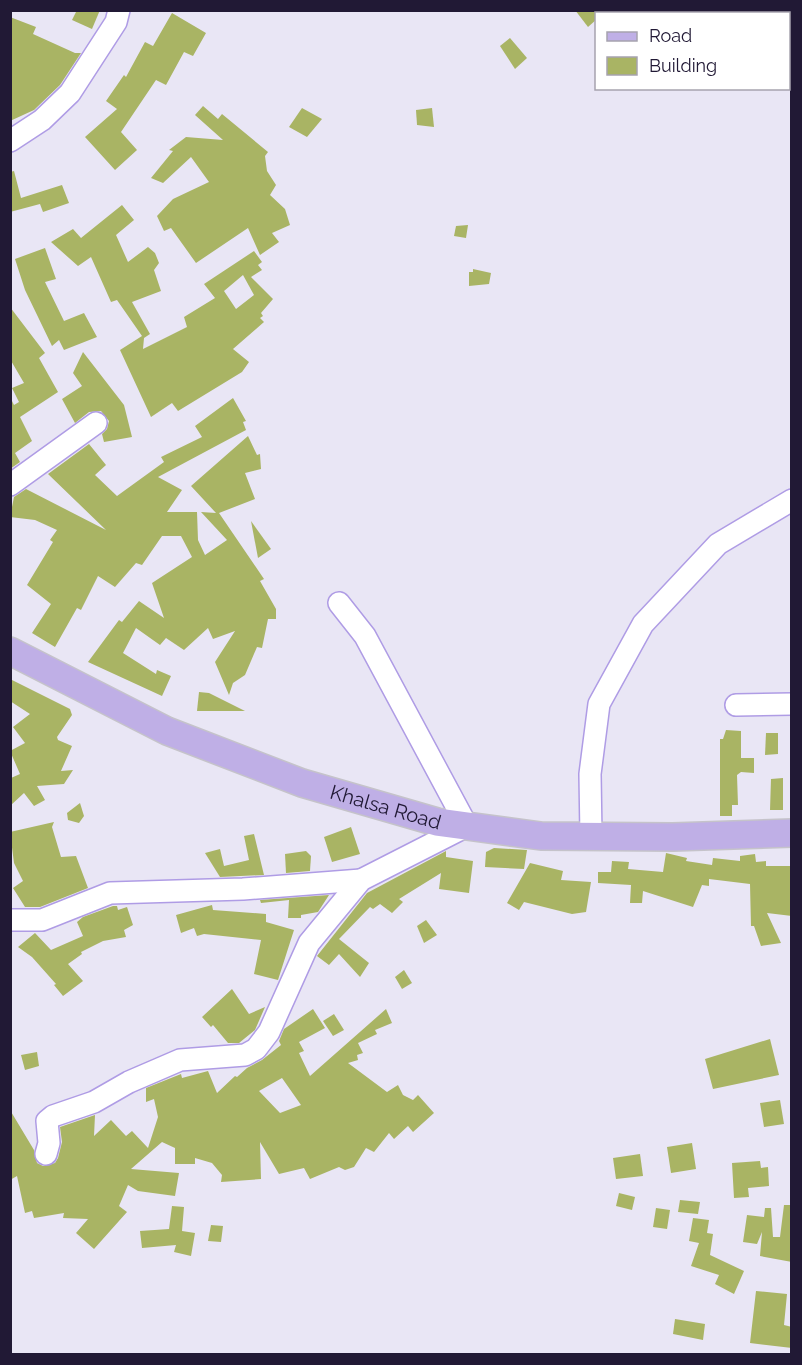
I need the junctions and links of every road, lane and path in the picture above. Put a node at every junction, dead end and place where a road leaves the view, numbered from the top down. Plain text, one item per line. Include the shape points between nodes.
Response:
1 (120, 10) edge
2 (10, 141) edge
3 (96, 423) dead end
4 (10, 485) edge
5 (788, 510) edge
6 (339, 603) dead end
7 (10, 651) edge
8 (792, 704) edge
9 (736, 705) dead end
10 (467, 826) junction
11 (792, 833) edge
12 (591, 836) junction
13 (361, 880) junction
14 (10, 920) edge
15 (46, 1154) dead end

1 - 2 street via 70,93 42,120
3 - 4 street
5 - 12 street via 718,544 643,624 599,704 590,774
6 - 10 street via 365,636
7 - 10 main road, Khalsa Road via 167,731 302,783 437,822
8 - 9 street
10 - 12 main road, Khalsa Road via 541,836
10 - 13 street
11 - 12 main road, Khalsa Road
13 - 14 street via 110,893 42,920
13 - 15 street via 309,943 269,1032 256,1049 245,1055 180,1060 94,1102 53,1116 47,1122

